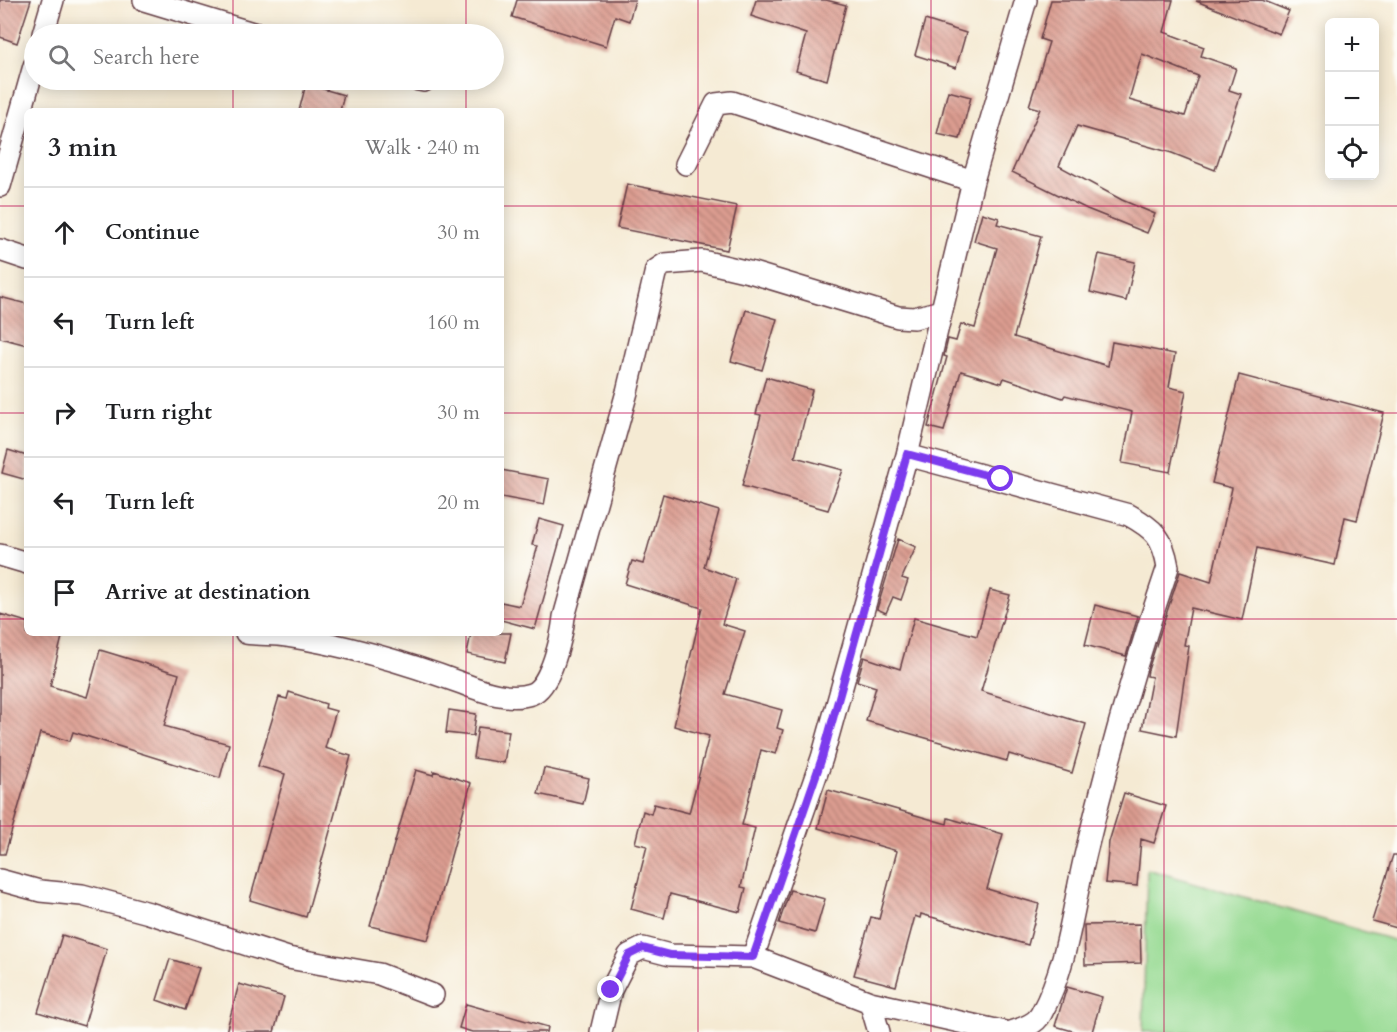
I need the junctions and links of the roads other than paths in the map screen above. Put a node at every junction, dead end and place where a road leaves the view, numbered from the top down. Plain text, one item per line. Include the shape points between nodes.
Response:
1 (53, 0) edge
2 (144, 0) edge
3 (1026, 0) edge
4 (47, 24) edge
5 (225, 24) edge
6 (27, 90) edge
7 (686, 164) dead end
8 (973, 181) junction
9 (0, 186) edge
10 (0, 250) edge
11 (24, 258) edge
12 (941, 312) junction
13 (907, 454) junction
14 (0, 555) edge
15 (24, 562) edge
16 (286, 636) edge
17 (0, 880) edge
18 (753, 957) junction
19 (433, 995) dead end
20 (870, 1002) junction
21 (601, 1032) edge
22 (879, 1032) edge
23 (1005, 1032) edge
24 (1011, 1032) edge

1 - 4 street
2 - 5 street
3 - 8 street
6 - 9 street
7 - 8 street via 716,104 732,102
8 - 12 street
10 - 11 street
12 - 13 street
12 - 16 street via 898,317 702,261 665,264 656,270 563,632 546,681 531,694 507,696 406,663
13 - 18 street via 822,758
13 - 24 street via 1129,515 1153,528 1167,558 1168,567 1108,765 1057,977 1040,1017
14 - 15 street
17 - 19 street via 40,891 82,895 288,958 379,974
18 - 20 street
18 - 21 street via 670,955 643,948 629,955 611,990
20 - 22 street
20 - 23 street

